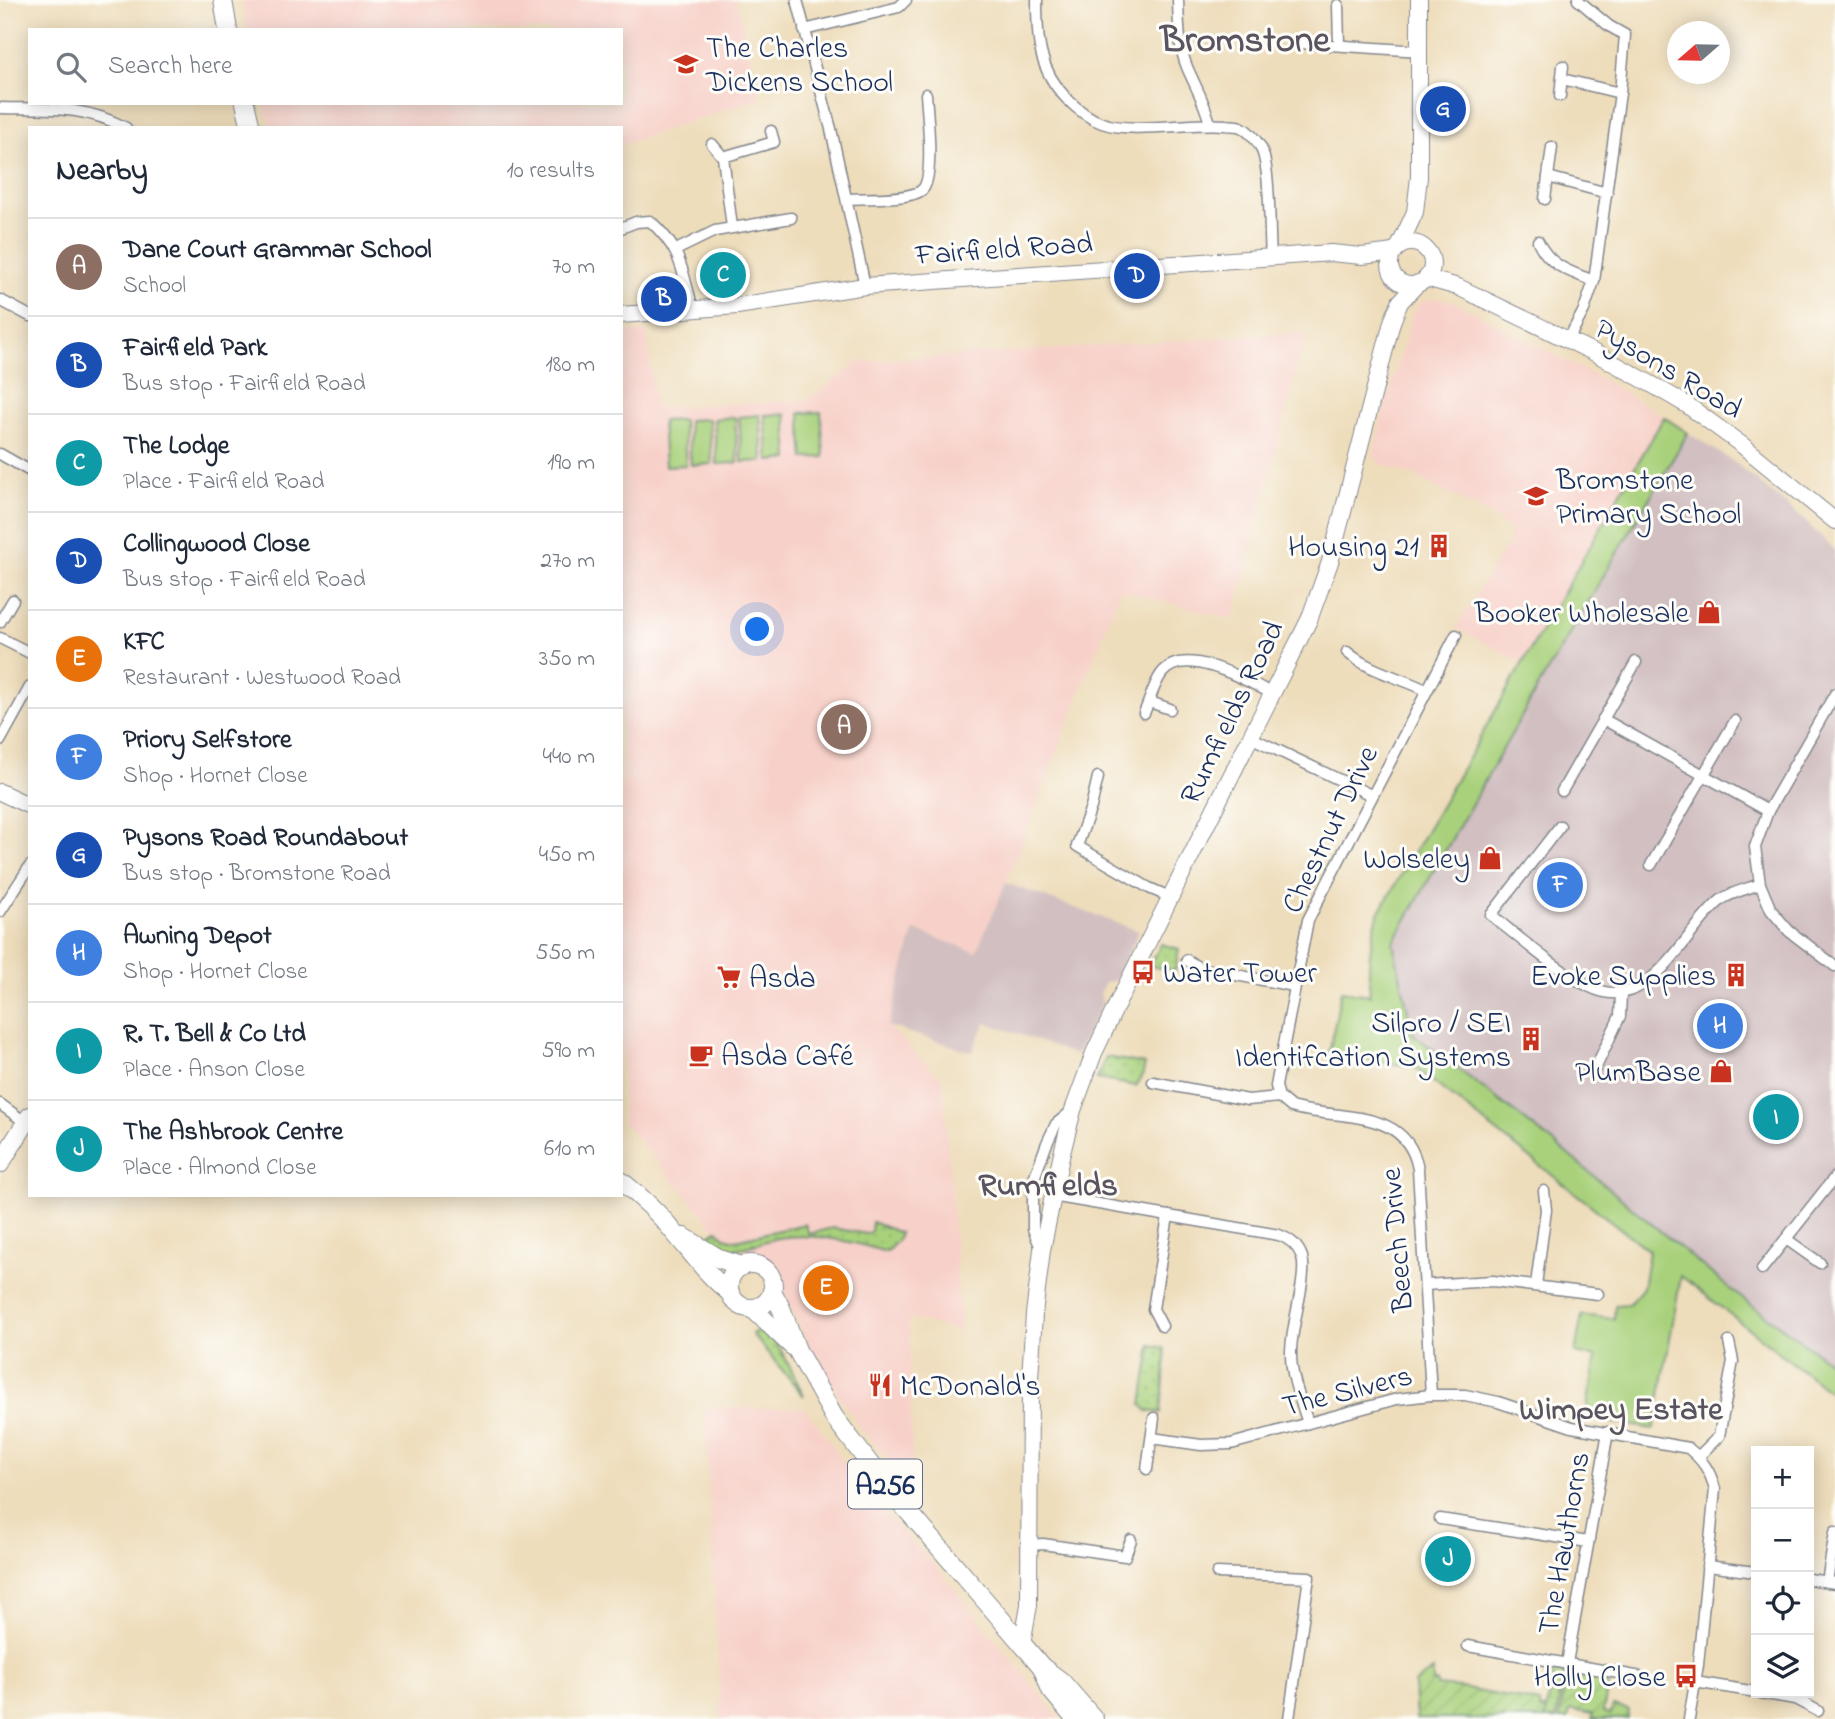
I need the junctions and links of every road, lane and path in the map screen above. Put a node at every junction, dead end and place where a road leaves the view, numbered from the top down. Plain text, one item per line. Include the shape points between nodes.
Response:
1 (223, 0) edge
2 (797, 0) edge
3 (906, 0) edge
4 (1037, 0) edge
5 (1178, 0) edge
6 (1419, 0) edge
7 (1578, 0) edge
8 (1338, 5) dead end
9 (228, 28) edge
10 (804, 30) junction
11 (1300, 43) dead end
12 (1339, 45) junction
13 (1420, 51) junction
14 (1563, 66) dead end
15 (1562, 79) junction
16 (1620, 93) junction
17 (926, 94) dead end
18 (1560, 96) dead end
19 (245, 105) edge
20 (0, 108) edge
21 (1210, 124) junction
22 (122, 126) edge
23 (251, 126) edge
24 (771, 131) dead end
25 (712, 145) dead end
26 (1552, 147) dead end
27 (723, 157) junction
28 (1548, 177) junction
29 (1607, 193) junction
30 (1545, 198) dead end
31 (847, 199) junction
32 (1415, 212) junction
33 (791, 218) dead end
34 (623, 227) edge
35 (732, 227) junction
36 (1538, 241) dead end
37 (1422, 246) junction
38 (1396, 249) junction
39 (676, 250) junction
40 (1362, 256) junction
41 (1271, 258) junction
42 (1432, 261) junction
43 (1393, 274) junction
44 (1422, 281) junction
45 (1594, 281) junction
46 (865, 286) junction
47 (1458, 287) junction
48 (0, 300) edge
49 (693, 309) junction
50 (623, 314) edge
51 (28, 315) edge
52 (1392, 322) junction
53 (1568, 340) junction
54 (1, 456) edge
55 (28, 470) edge
56 (1835, 521) edge
57 (13, 600) dead end
58 (0, 622) edge
59 (1456, 635) dead end
60 (0, 638) edge
61 (28, 652) edge
62 (1347, 652) dead end
63 (1636, 662) dead end
64 (1426, 690) junction
65 (28, 691) edge
66 (1273, 694) junction
67 (1835, 694) edge
68 (1150, 702) junction
69 (1170, 709) dead end
70 (1144, 713) dead end
71 (1604, 719) junction
72 (1735, 721) dead end
73 (1250, 737) junction
74 (0, 741) edge
75 (1704, 775) junction
76 (1098, 777) dead end
77 (0, 792) edge
78 (1562, 792) dead end
79 (1371, 795) junction
80 (28, 805) edge
81 (1768, 811) junction
82 (1560, 826) dead end
83 (1651, 865) dead end
84 (28, 869) edge
85 (1760, 884) junction
86 (1170, 897) junction
87 (0, 912) edge
88 (1187, 960) dead end
89 (1835, 966) edge
90 (1294, 986) junction
91 (1621, 994) junction
92 (1596, 1067) dead end
93 (1153, 1082) dead end
94 (1279, 1097) junction
95 (0, 1104) edge
96 (1073, 1110) junction
97 (27, 1119) edge
98 (0, 1164) edge
99 (1835, 1177) edge
100 (623, 1183) edge
101 (1544, 1191) dead end
102 (1052, 1196) junction
103 (1168, 1216) junction
104 (673, 1230) junction
105 (1786, 1239) junction
106 (1042, 1250) junction
107 (1819, 1263) dead end
108 (742, 1266) junction
109 (1762, 1269) dead end
110 (1424, 1285) junction
111 (1536, 1285) junction
112 (772, 1291) junction
113 (729, 1292) junction
114 (1598, 1294) dead end
115 (752, 1308) junction
116 (1162, 1326) dead end
117 (1729, 1342) dead end
118 (797, 1350) junction
119 (1431, 1395) junction
120 (1154, 1418) dead end
121 (1308, 1423) junction
122 (1608, 1432) junction
123 (1152, 1438) junction
124 (1699, 1456) junction
125 (1147, 1469) dead end
126 (1440, 1519) dead end
127 (1835, 1532) edge
128 (1131, 1540) dead end
129 (1588, 1542) junction
130 (1029, 1545) junction
131 (1707, 1566) junction
132 (1751, 1571) edge
133 (1217, 1573) dead end
134 (1831, 1582) edge
135 (1022, 1644) junction
136 (1468, 1646) dead end
137 (1567, 1663) junction
138 (1042, 1667) junction
139 (1642, 1676) dead end
140 (1695, 1682) junction
141 (1751, 1692) edge
142 (1789, 1698) edge
143 (1818, 1712) dead end
144 (1075, 1719) edge
145 (1094, 1719) edge
146 (1289, 1719) edge
147 (1689, 1719) edge

1 - 9 main road
2 - 10 street
3 - 10 street via 899,7
4 - 21 street via 1043,65 1057,89 1080,111 1103,124 1129,127
5 - 21 street via 1179,43
6 - 13 street
7 - 16 street via 1625,35
8 - 12 street
10 - 31 street
11 - 12 street
12 - 13 street
13 - 32 street
14 - 15 street
15 - 16 street
15 - 18 street
16 - 29 street
17 - 31 street via 934,132 923,189 904,196
19 - 23 main road
20 - 22 street via 75,110
21 - 41 street via 1241,127 1262,150
24 - 27 street via 774,142
25 - 27 street
26 - 28 street
27 - 35 street
28 - 29 street
28 - 30 street
29 - 45 street
31 - 46 street
32 - 37 street
32 - 38 street
33 - 35 street
34 - 39 street via 650,221
35 - 39 street via 715,230
36 - 45 street via 1552,262
37 - 38 street via 1408,243
37 - 42 street
38 - 40 street, Fairfield Road
38 - 43 street via 1391,258
39 - 49 street
40 - 41 street, Fairfield Road via 1331,253
40 - 43 street, Fairfield Road
41 - 46 street, Fairfield Road
42 - 44 street
42 - 47 street, Pysons Road
43 - 44 street via 1406,284
43 - 52 street, Rumfields Road
44 - 47 street, Pysons Road
44 - 52 street, Rumfields Road via 1401,302
45 - 53 street
46 - 49 street, Fairfield Road
47 - 53 street, Pysons Road
48 - 51 street
49 - 50 street, Fairfield Road
52 - 66 street, Rumfields Road via 1329,562 1309,620
53 - 56 street, Pysons Road via 1687,405
54 - 55 street
57 - 58 street
59 - 64 street, Chestnut Drive
60 - 61 street
62 - 64 street via 1362,665
63 - 71 street
64 - 79 street, Chestnut Drive
65 - 74 street
66 - 68 street via 1227,670 1175,664 1163,671
66 - 73 street, Rumfields Road
67 - 81 street
68 - 69 street
68 - 70 street
71 - 75 street
71 - 78 street
72 - 75 street
73 - 79 street
73 - 86 street, Rumfields Road
75 - 81 street
75 - 83 street
76 - 86 street via 1091,807 1072,844
77 - 80 street
79 - 90 street, Chestnut Drive via 1308,920
81 - 85 street via 1755,847
82 - 91 street via 1491,915 1589,987
84 - 87 street
85 - 89 street via 1771,909 1789,931
85 - 91 street via 1724,898 1650,981
86 - 96 street, Rumfields Road via 1094,1053
88 - 90 street via 1199,968
90 - 94 street, Chestnut Drive via 1276,1080
91 - 92 street via 1619,1016
93 - 94 street, Beech Drive via 1248,1100
94 - 110 street, Beech Drive via 1296,1109 1385,1124 1405,1139 1418,1169
95 - 97 street
96 - 102 street, Rumfields Road
96 - 106 street, Rumfields Road via 1056,1124 1033,1181 1033,1229
97 - 98 main road
99 - 105 street
100 - 104 main road
101 - 111 street via 1546,1210
102 - 103 street
102 - 106 street, Rumfields Road
103 - 116 street via 1153,1309
103 - 121 street via 1279,1235 1296,1246 1303,1267 1291,1356
104 - 108 main road via 720,1259
104 - 113 main road
105 - 107 street
105 - 109 street
106 - 130 street, Rumfields Road via 1030,1378
108 - 112 main road via 766,1270
108 - 113 main road via 730,1280
110 - 111 street via 1493,1281
110 - 119 street, Beech Drive
111 - 114 street
112 - 115 main road via 765,1303
112 - 118 main road, A256
113 - 115 main road via 738,1304
115 - 118 main road, A256
117 - 124 street via 1733,1361 1719,1436
118 - 135 main road, A256 via 834,1417 888,1488
119 - 121 street, The Silvers via 1372,1404
119 - 122 street, The Silvers via 1465,1395 1572,1427
120 - 123 street
121 - 123 street, The Silvers via 1231,1444
122 - 124 street, The Silvers via 1688,1448
122 - 129 street, The Hawthorns
123 - 125 street
124 - 131 street via 1715,1489
126 - 129 street
127 - 134 street
128 - 130 street via 1125,1556
129 - 137 street, The Hawthorns
130 - 135 street, Rumfields Road via 1029,1605
131 - 132 street
131 - 140 street
133 - 146 street via 1309,1577
135 - 138 main road, A256
136 - 137 street, The Hawthorns
137 - 139 street, The Hawthorns
138 - 144 main road, A256 via 1051,1690
138 - 145 main road, A256 via 1061,1681
140 - 141 street
140 - 147 street
142 - 143 street

